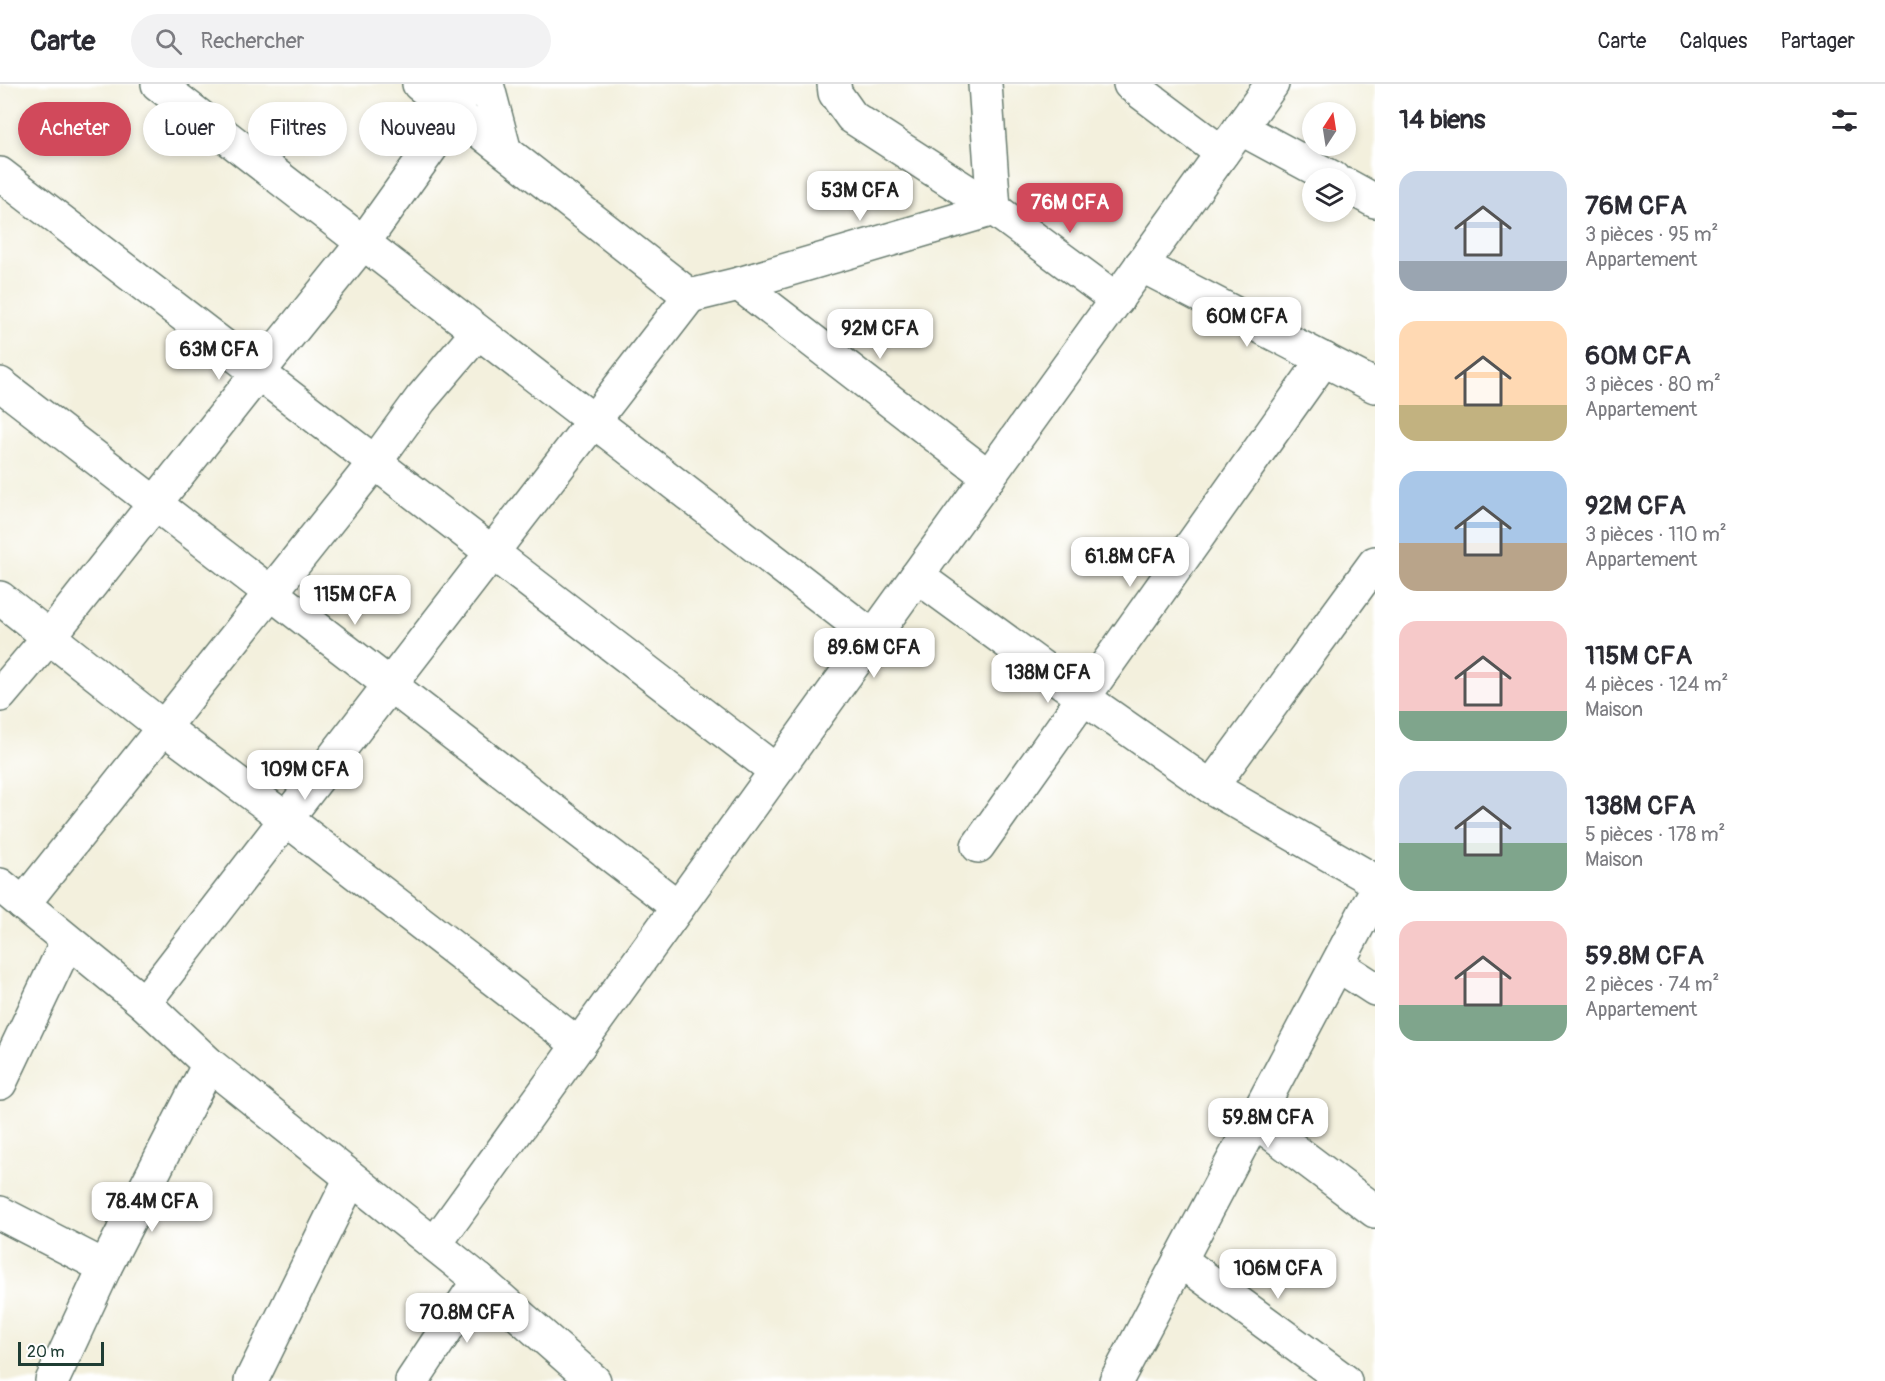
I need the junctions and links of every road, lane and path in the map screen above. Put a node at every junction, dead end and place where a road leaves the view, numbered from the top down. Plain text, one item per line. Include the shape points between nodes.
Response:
1 (158, 84) edge
2 (419, 84) edge
3 (467, 84) edge
4 (487, 84) edge
5 (834, 84) edge
6 (985, 84) edge
7 (1130, 84) edge
8 (1272, 84) edge
9 (441, 102) edge
10 (460, 102) edge
11 (477, 129) edge
12 (1231, 141) junction
13 (504, 148) junction
14 (425, 156) edge
15 (1305, 168) edge
16 (0, 174) edge
17 (1356, 191) edge
18 (1375, 201) edge
19 (994, 209) junction
20 (363, 243) junction
21 (1141, 265) junction
22 (740, 284) junction
23 (690, 296) junction
24 (1116, 300) junction
25 (478, 332) junction
26 (1324, 359) junction
27 (258, 372) junction
28 (0, 384) edge
29 (1375, 386) edge
30 (593, 420) junction
31 (375, 462) junction
32 (989, 477) junction
33 (156, 504) junction
34 (491, 552) junction
35 (1375, 563) edge
36 (917, 576) junction
37 (271, 593) junction
38 (0, 598) edge
39 (50, 636) junction
40 (873, 637) junction
41 (389, 685) junction
42 (0, 695) edge
43 (1084, 698) junction
44 (164, 728) junction
45 (776, 771) junction
46 (1211, 787) junction
47 (286, 819) junction
48 (978, 846) dead end
49 (1375, 881) edge
50 (1375, 893) edge
51 (11, 895) edge
52 (678, 907) junction
53 (67, 942) junction
54 (1338, 965) junction
55 (1375, 989) edge
56 (144, 1003) junction
57 (579, 1045) junction
58 (209, 1064) junction
59 (0, 1083) edge
60 (1254, 1120) junction
61 (351, 1178) junction
62 (1375, 1211) edge
63 (0, 1213) edge
64 (435, 1244) junction
65 (1180, 1260) junction
66 (105, 1267) junction
67 (479, 1280) junction
68 (52, 1381) edge
69 (251, 1381) edge
70 (412, 1381) edge
71 (594, 1381) edge
72 (1116, 1381) edge
73 (1345, 1381) edge

1 - 20 street
2 - 9 street
3 - 10 street
4 - 13 street
5 - 19 street via 835,93 852,117
6 - 19 street
7 - 12 street
8 - 12 street
11 - 13 street
12 - 15 street
12 - 21 street
13 - 23 street
14 - 20 street
16 - 27 street
17 - 18 street
19 - 22 street
19 - 24 street
20 - 25 street
20 - 27 street
21 - 24 street
21 - 26 street
22 - 23 street
22 - 32 street
23 - 30 street
24 - 32 street
25 - 30 street
25 - 31 street via 421,399
26 - 29 street
26 - 43 street
27 - 31 street
27 - 33 street
28 - 33 street
30 - 34 street
30 - 40 street
31 - 34 street
31 - 37 street
32 - 36 street
33 - 37 street
33 - 39 street
34 - 41 street
34 - 45 street
35 - 46 street
36 - 40 street
36 - 43 street
37 - 41 street
37 - 44 street
38 - 39 street
39 - 42 street
39 - 44 street
40 - 45 street
41 - 47 street
41 - 52 street
43 - 46 street
43 - 48 street
44 - 47 street
44 - 51 street
45 - 52 street
46 - 49 street
47 - 56 street
47 - 57 street
50 - 54 street
51 - 53 street
52 - 57 street
53 - 56 street
53 - 59 street
54 - 55 street
54 - 60 street
56 - 58 street
57 - 64 street
58 - 61 street
58 - 66 street
60 - 62 street
60 - 65 street
61 - 64 street
61 - 69 street
63 - 66 street
64 - 67 street
65 - 72 street
65 - 73 street
66 - 68 street
67 - 70 street
67 - 71 street

